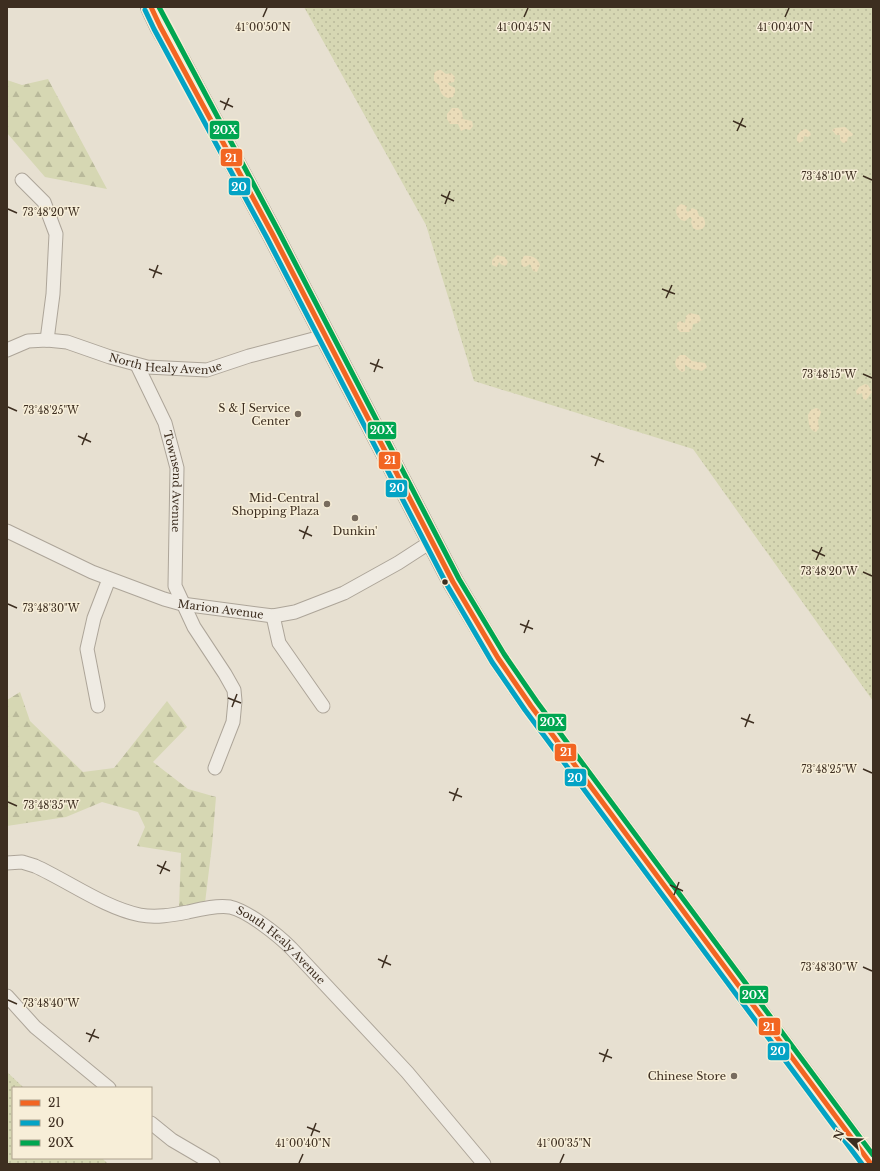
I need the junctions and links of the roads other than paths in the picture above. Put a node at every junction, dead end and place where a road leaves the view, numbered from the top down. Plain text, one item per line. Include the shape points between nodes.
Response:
1 (151, 7) edge
2 (22, 180) dead end
3 (325, 336) junction
4 (47, 340) junction
5 (7, 350) edge
6 (137, 365) junction
7 (7, 531) edge
8 (432, 541) junction
9 (109, 579) junction
10 (182, 604) junction
11 (273, 616) junction
12 (98, 706) dead end
13 (323, 706) dead end
14 (215, 768) dead end
15 (7, 863) edge
16 (7, 996) edge
17 (109, 1087) edge
18 (152, 1124) edge
19 (213, 1164) edge
20 (484, 1164) edge
21 (871, 1164) edge

1 - 3 main road
2 - 4 street via 44,202 56,234 53,294
3 - 6 street, North Healy Avenue via 206,370
3 - 8 main road
4 - 5 street, North Healy Avenue via 28,341
4 - 6 street, North Healy Avenue via 67,342
6 - 10 street, Townsend Avenue via 165,423 177,468 174,579
7 - 9 street, Marion Avenue
8 - 11 street, Marion Avenue via 344,592 295,612
8 - 21 main road via 482,633 531,706
9 - 10 street, Marion Avenue via 164,600
9 - 12 street via 94,618 88,649
10 - 11 street, Marion Avenue
10 - 14 street, Townsend Avenue via 234,690 233,722
11 - 13 street via 279,643
15 - 20 street, South Healy Avenue via 22,862 35,866 111,905 141,915 162,916 222,907 245,913 295,952 407,1072
16 - 17 street via 35,1027
18 - 19 street via 172,1140

